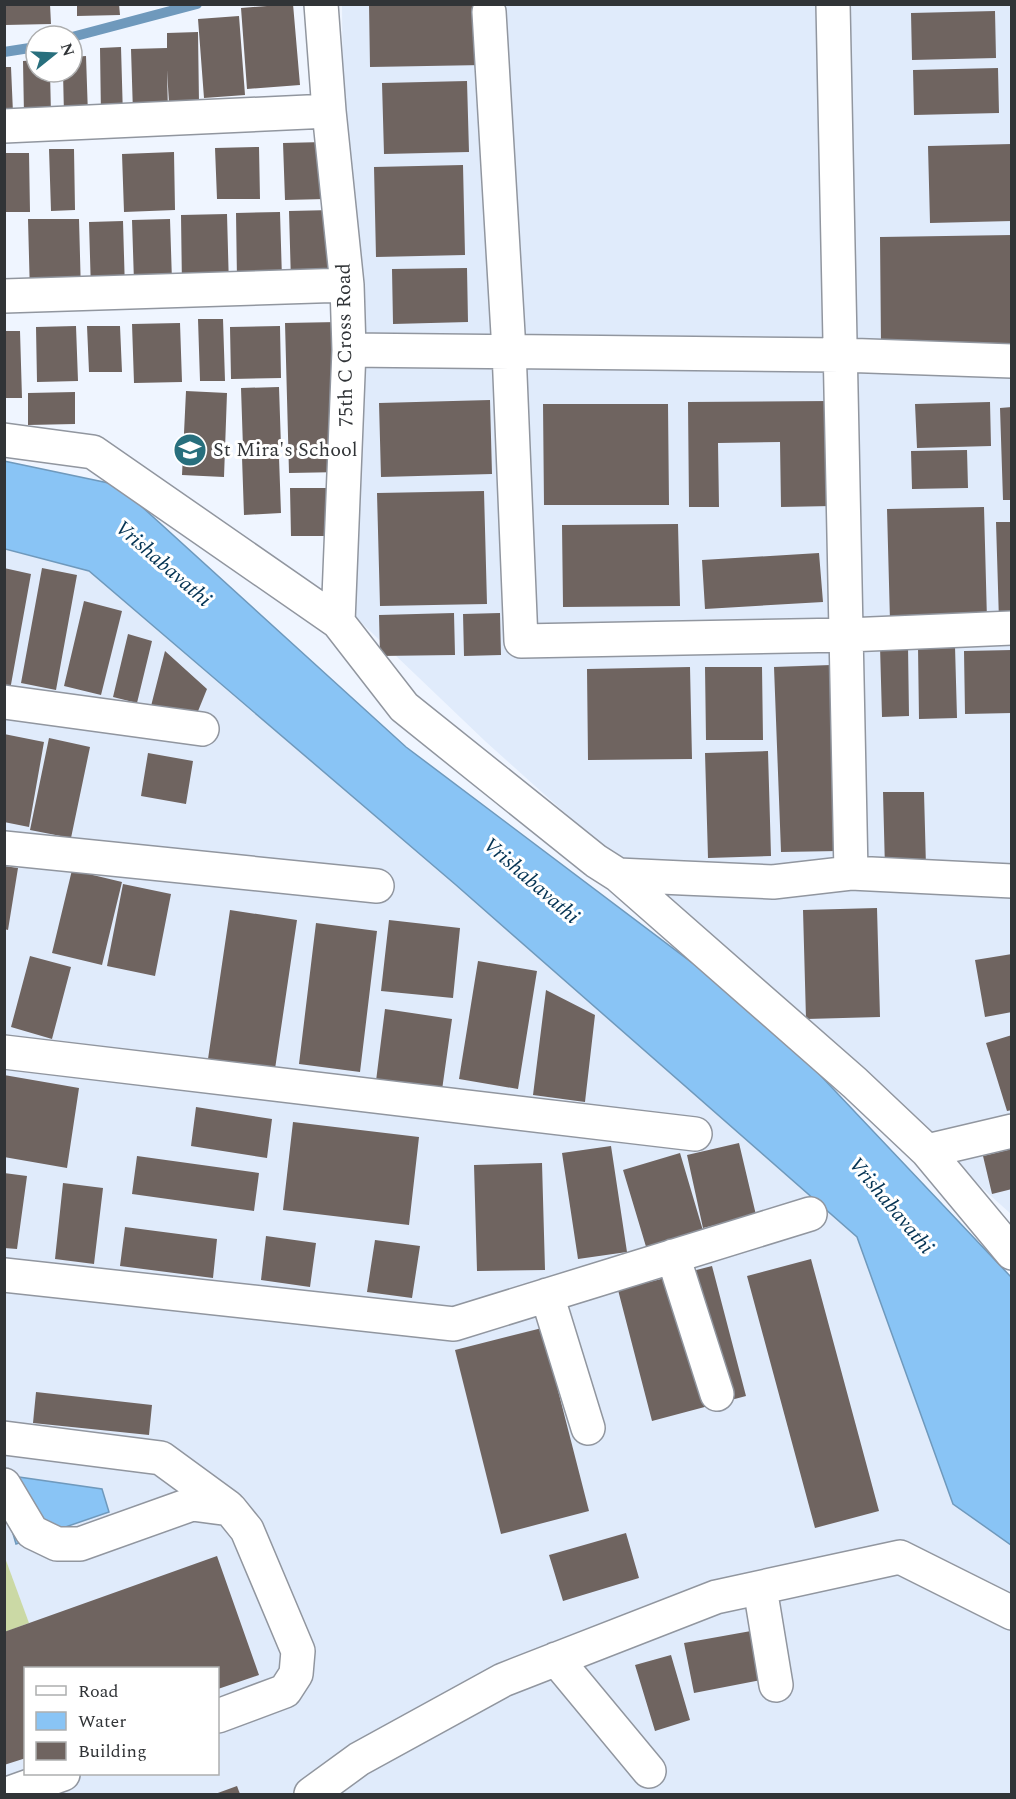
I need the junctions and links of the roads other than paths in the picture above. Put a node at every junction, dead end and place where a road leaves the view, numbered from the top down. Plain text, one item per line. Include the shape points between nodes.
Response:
1 (321, 4) edge
2 (833, 4) edge
3 (489, 12) dead end
4 (329, 111) junction
5 (4, 126) edge
6 (348, 285) junction
7 (4, 296) edge
8 (349, 350) junction
9 (509, 351) junction
10 (840, 355) junction
11 (1011, 361) edge
12 (4, 440) edge
13 (338, 622) junction
14 (1011, 628) edge
15 (847, 635) junction
16 (4, 702) edge
17 (202, 729) dead end
18 (4, 848) edge
19 (851, 873) junction
20 (618, 875) junction
21 (1011, 881) edge
22 (377, 886) dead end
23 (4, 1052) edge
24 (1011, 1131) edge
25 (695, 1134) dead end
26 (927, 1151) junction
27 (810, 1214) dead end
28 (1011, 1253) edge
29 (673, 1256) junction
30 (4, 1275) edge
31 (547, 1295) junction
32 (717, 1394) dead end
33 (588, 1428) dead end
34 (4, 1438) edge
35 (4, 1485) edge
36 (230, 1509) junction
37 (760, 1588) junction
38 (1011, 1613) edge
39 (556, 1659) junction
40 (776, 1685) dead end
41 (219, 1716) edge
42 (649, 1771) dead end
43 (58, 1775) edge
44 (7, 1794) edge
45 (311, 1794) edge

1 - 4 street, 75th C Cross Road
2 - 10 street
3 - 9 street
4 - 5 street
4 - 6 street, 75th C Cross Road
6 - 7 street
6 - 8 street, 75th C Cross Road
8 - 9 street
8 - 13 street, 75th C Cross Road
9 - 10 street
9 - 15 street via 521,640
10 - 11 street
10 - 15 street
12 - 13 street via 93,452
13 - 20 street via 404,707
14 - 15 street
15 - 19 street
16 - 17 street
18 - 22 street
19 - 20 street via 773,882
19 - 21 street
20 - 26 street
23 - 25 street
24 - 26 street
26 - 28 street
27 - 29 street
29 - 31 street
29 - 32 street
30 - 31 street via 454,1324
31 - 33 street
34 - 36 street via 161,1458
35 - 36 street via 32,1532 57,1544 80,1544 192,1504
36 - 41 street via 247,1530 298,1651 296,1674 285,1691
37 - 38 street via 900,1557
37 - 39 street via 716,1597
37 - 40 street
39 - 42 street
39 - 45 street via 503,1680 359,1759
43 - 44 street

